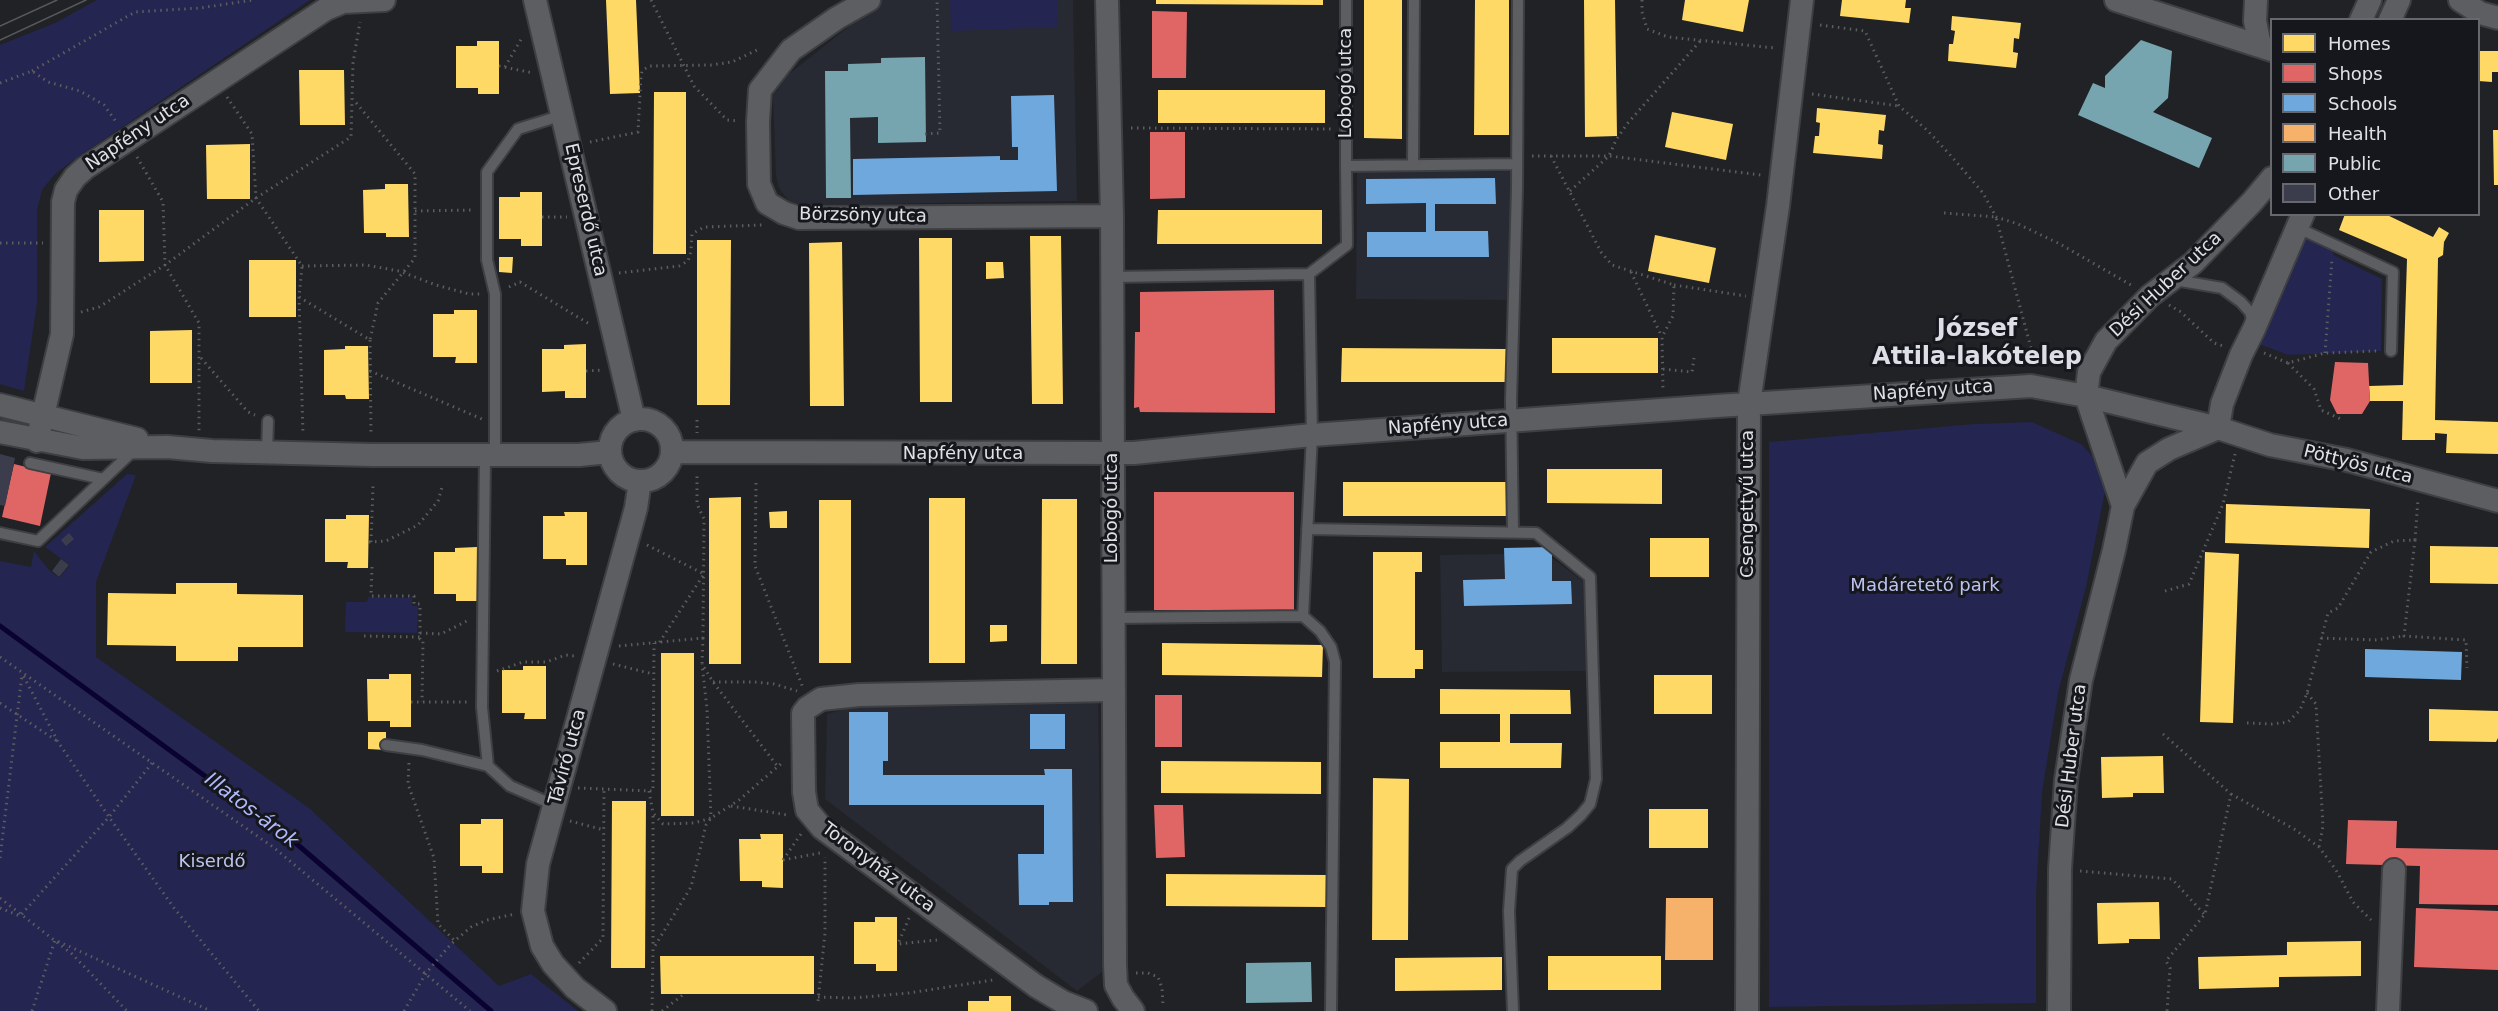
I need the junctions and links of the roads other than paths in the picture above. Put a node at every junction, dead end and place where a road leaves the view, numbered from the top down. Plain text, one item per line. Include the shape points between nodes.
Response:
1 (535, 0) edge
2 (869, 0) edge
3 (1107, 0) edge
4 (1346, 0) edge
5 (1414, 0) edge
6 (1518, 0) edge
7 (1802, 0) edge
8 (2116, 0) edge
9 (2256, 0) edge
10 (2370, 0) edge
11 (2399, 0) edge
12 (2460, 0) edge
13 (374, 1) edge
14 (2362, 18) edge
15 (2391, 18) edge
16 (2498, 18) edge
17 (2266, 48) edge
18 (563, 115) junction
19 (1517, 160) junction
20 (1413, 165) junction
21 (1346, 166) junction
22 (2270, 179) edge
23 (1112, 216) junction
24 (2301, 221) edge
25 (1309, 274) junction
26 (1112, 277) junction
27 (2170, 279) junction
28 (2247, 343) junction
29 (2391, 351) road end
30 (2086, 396) junction
31 (1749, 403) junction
32 (0, 405) edge
33 (44, 416) junction
34 (634, 420) junction
35 (1511, 421) junction
36 (268, 422) road end
37 (2218, 428) junction
38 (0, 432) edge
39 (1312, 435) junction
40 (37, 441) junction
41 (138, 447) junction
42 (167, 447) junction
43 (609, 452) junction
44 (672, 452) junction
45 (267, 453) junction
46 (1112, 454) junction
47 (490, 455) junction
48 (30, 463) dead end
49 (103, 479) junction
50 (640, 481) junction
51 (2498, 501) edge
52 (2122, 506) junction
53 (1307, 529) junction
54 (1513, 532) junction
55 (0, 533) edge
56 (1303, 616) junction
57 (1112, 618) junction
58 (1113, 690) junction
59 (386, 745) dead end
60 (488, 766) junction
61 (555, 803) junction
62 (2394, 870) dead end
63 (605, 1011) edge
64 (1086, 1011) edge
65 (1133, 1011) edge
66 (1331, 1011) edge
67 (1513, 1011) edge
68 (1747, 1011) edge
69 (2059, 1011) edge
70 (2388, 1011) edge

1 - 18 street, Epreserdő utca
2 - 23 street, Börzsöny utca via 791,50 760,90 759,183 767,203 799,218
3 - 23 street, Lobogó utca
4 - 21 lane, Lobogó utca
5 - 20 lane
6 - 19 lane
7 - 31 street, Csengettyű utca
8 - 17 street
9 - 17 street via 2255,21
10 - 14 street
11 - 15 street
12 - 16 street via 2480,14
13 - 33 street, Napfény utca via 343,2 326,9 85,168 66,190 64,317
18 - 34 street, Epreserdő utca
18 - 47 lane via 518,129 487,172 487,260 495,294 495,424
19 - 20 lane
19 - 35 lane
20 - 21 lane
21 - 25 lane, Lobogó utca via 1347,245
22 - 27 street, Dési Huber utca via 2193,262
23 - 26 street, Lobogó utca
24 - 28 street
24 - 29 lane via 2333,245 2393,272
25 - 26 lane
25 - 39 lane
26 - 46 street, Lobogó utca
27 - 28 lane via 2203,283 2231,293 2250,312
27 - 30 street, Dési Huber utca via 2106,341 2089,372
28 - 37 street via 2222,404
30 - 31 street, Napfény utca via 2047,388 2005,386
30 - 37 street, Napfény utca
30 - 52 street, Dési Huber utca
31 - 35 street, Napfény utca
31 - 68 street, Csengettyű utca
32 - 33 street
33 - 40 street, Napfény utca
33 - 42 street
34 - 43 street via 618,429
34 - 44 street via 650,420 662,427 670,438
35 - 39 street, Napfény utca
35 - 54 lane
36 - 45 lane
37 - 51 street, Pöttyös utca via 2270,445 2347,460
37 - 52 street, Dési Huber utca via 2169,449 2147,464
38 - 40 street
39 - 46 street, Napfény utca
39 - 53 lane
40 - 41 street via 83,448
41 - 42 street
41 - 49 lane
42 - 45 street
43 - 47 street
43 - 50 street via 620,473
44 - 46 street, Napfény utca
44 - 50 street via 662,472
45 - 47 street
46 - 57 street, Lobogó utca
47 - 60 lane via 483,701
48 - 49 lane
49 - 55 lane via 38,541
50 - 61 street, Távíró utca via 636,508
52 - 69 street, Dési Huber utca via 2081,680 2066,780 2060,869
53 - 54 lane
53 - 56 lane
54 - 67 lane via 1536,533 1590,578 1596,779 1590,804 1581,815 1512,869 1509,911
56 - 57 lane
56 - 66 lane via 1331,646 1335,662
57 - 58 street, Lobogó utca
58 - 64 street, Toronyház utca via 832,697 814,703 803,713 807,810 824,830 1021,974 1063,1002
58 - 65 street, Lobogó utca via 1115,976 1123,999
59 - 60 lane
60 - 61 lane via 510,786
61 - 63 street, Távíró utca via 538,864 533,911 542,946 553,964 575,988
62 - 70 street

